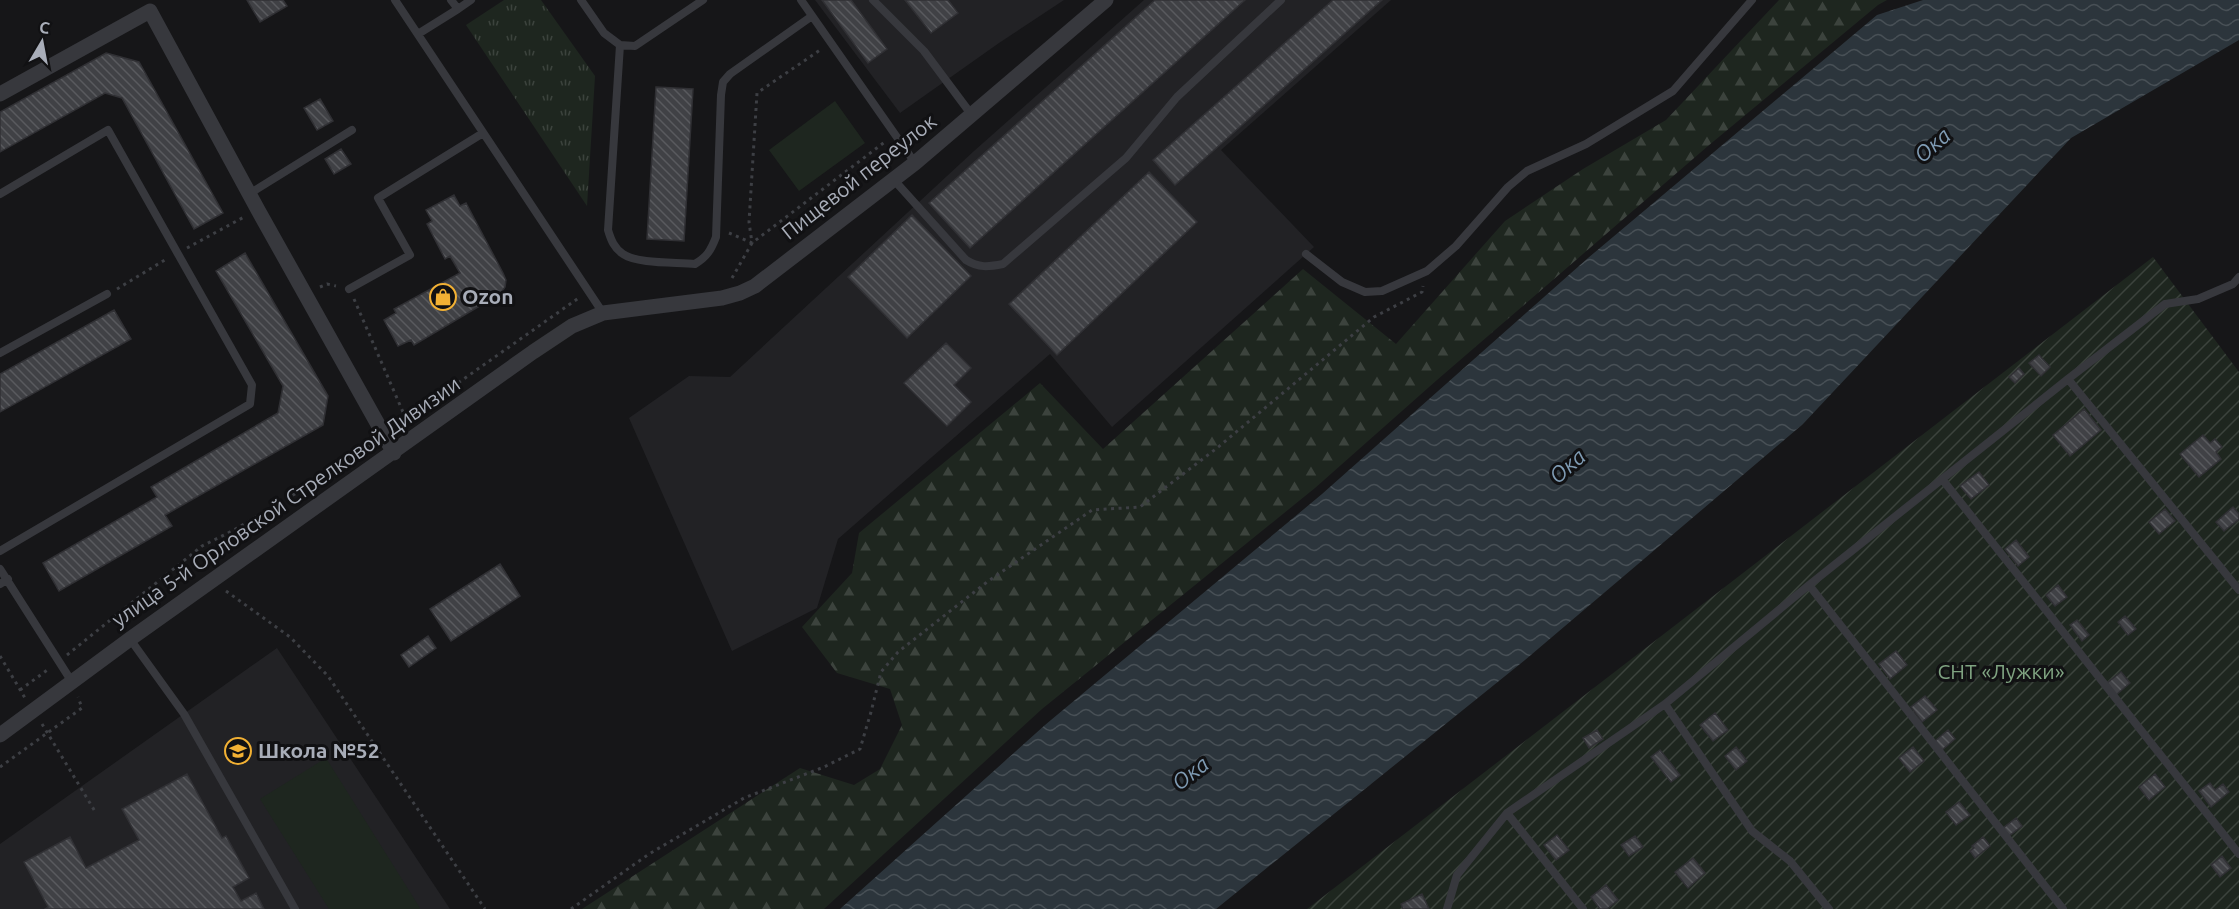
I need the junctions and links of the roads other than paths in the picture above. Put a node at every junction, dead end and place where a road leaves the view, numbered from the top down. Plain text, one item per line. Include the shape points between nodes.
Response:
1 (395, 0) edge
2 (451, 0) edge
3 (471, 0) edge
4 (581, 0) edge
5 (703, 0) edge
6 (801, 0) edge
7 (873, 0) edge
8 (1106, 0) edge
9 (1281, 0) edge
10 (1752, 0) edge
11 (458, 9) junction
12 (812, 16) junction
13 (418, 34) junction
14 (620, 45) junction
15 (0, 94) edge
16 (971, 114) junction
17 (352, 130) dead end
18 (483, 133) junction
19 (915, 163) junction
20 (894, 180) junction
21 (0, 194) edge
22 (249, 194) junction
23 (1306, 254) dead end
24 (2239, 277) edge
25 (350, 289) road end
26 (107, 294) dead end
27 (603, 314) junction
28 (0, 353) edge
29 (2068, 379) junction
30 (394, 453) junction
31 (1942, 479) junction
32 (0, 551) edge
33 (0, 568) edge
34 (8, 579) junction
35 (0, 584) edge
36 (1809, 585) junction
37 (2239, 590) edge
38 (130, 639) junction
39 (74, 686) junction
40 (1665, 704) junction
41 (0, 735) edge
42 (1507, 813) junction
43 (2239, 854) edge
44 (295, 909) edge
45 (1447, 909) edge
46 (1582, 909) edge
47 (1829, 909) edge
48 (2063, 909) edge

1 - 13 lane
2 - 11 lane
3 - 11 lane
4 - 14 lane via 604,33
5 - 14 lane via 634,46
6 - 12 lane
7 - 16 lane via 924,51
8 - 16 street, Пищевой переулок
9 - 20 lane via 1177,96 1126,158 1004,264 987,268 966,260
10 - 23 lane via 1673,91 1586,144 1527,171 1428,271 1382,291 1365,292 1342,282
11 - 13 lane
12 - 14 lane via 723,82 716,237 711,251 695,264 631,259 613,244 608,230
12 - 19 lane
13 - 18 lane
15 - 22 street via 149,9
16 - 19 street, Пищевой переулок
17 - 22 lane
18 - 25 lane via 378,198 410,255
18 - 27 lane
19 - 20 street, Пищевой переулок
20 - 27 street, Пищевой переулок via 755,286 740,293
21 - 32 lane via 108,130 252,385 250,404
22 - 30 street
24 - 29 lane via 2233,284 2198,299 2165,304
26 - 28 lane
27 - 30 street, улица 5-й Орловской Стрелковой Дивизии via 572,326
29 - 31 lane
29 - 37 lane
30 - 38 street, улица 5-й Орловской Стрелковой Дивизии
31 - 36 lane
31 - 43 lane
33 - 34 lane
34 - 35 lane
34 - 39 lane
36 - 40 lane
36 - 48 lane
38 - 39 street, улица 5-й Орловской Стрелковой Дивизии
38 - 44 lane via 184,714
39 - 41 street, улица 5-й Орловской Стрелковой Дивизии
40 - 42 lane
40 - 47 lane via 1752,831 1790,861
42 - 45 lane via 1457,875
42 - 46 lane

